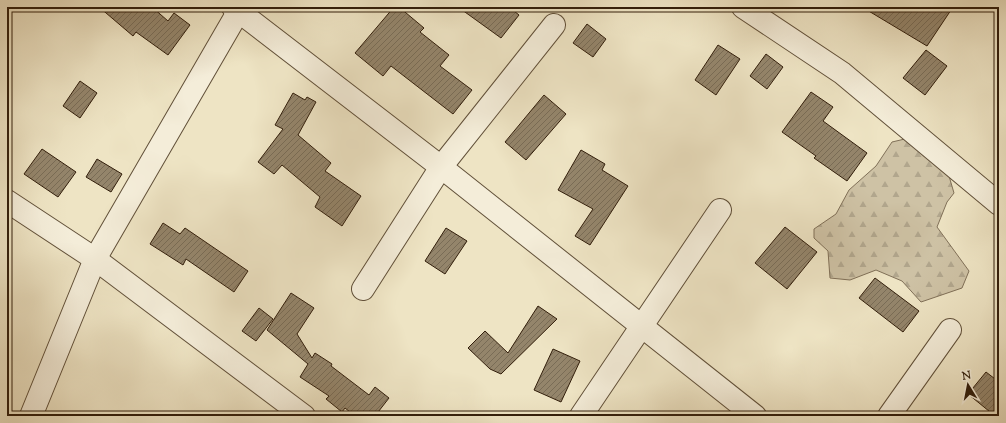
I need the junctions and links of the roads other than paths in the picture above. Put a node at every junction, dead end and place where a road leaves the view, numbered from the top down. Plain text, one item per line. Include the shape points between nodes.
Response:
1 (743, 7) edge
2 (237, 8) edge
3 (554, 25) dead end
4 (441, 167) junction
5 (7, 201) edge
6 (999, 204) edge
7 (720, 210) dead end
8 (95, 259) junction
9 (363, 289) dead end
10 (641, 326) junction
11 (950, 330) dead end
12 (31, 416) edge
13 (304, 416) edge
14 (581, 416) edge
15 (756, 416) edge
16 (889, 416) edge

1 - 6 street via 842,73
2 - 4 street
2 - 8 street
3 - 4 street
4 - 9 street
4 - 10 street
5 - 8 street
7 - 10 street
8 - 12 street
8 - 13 street
10 - 14 street
10 - 15 street
11 - 16 street

